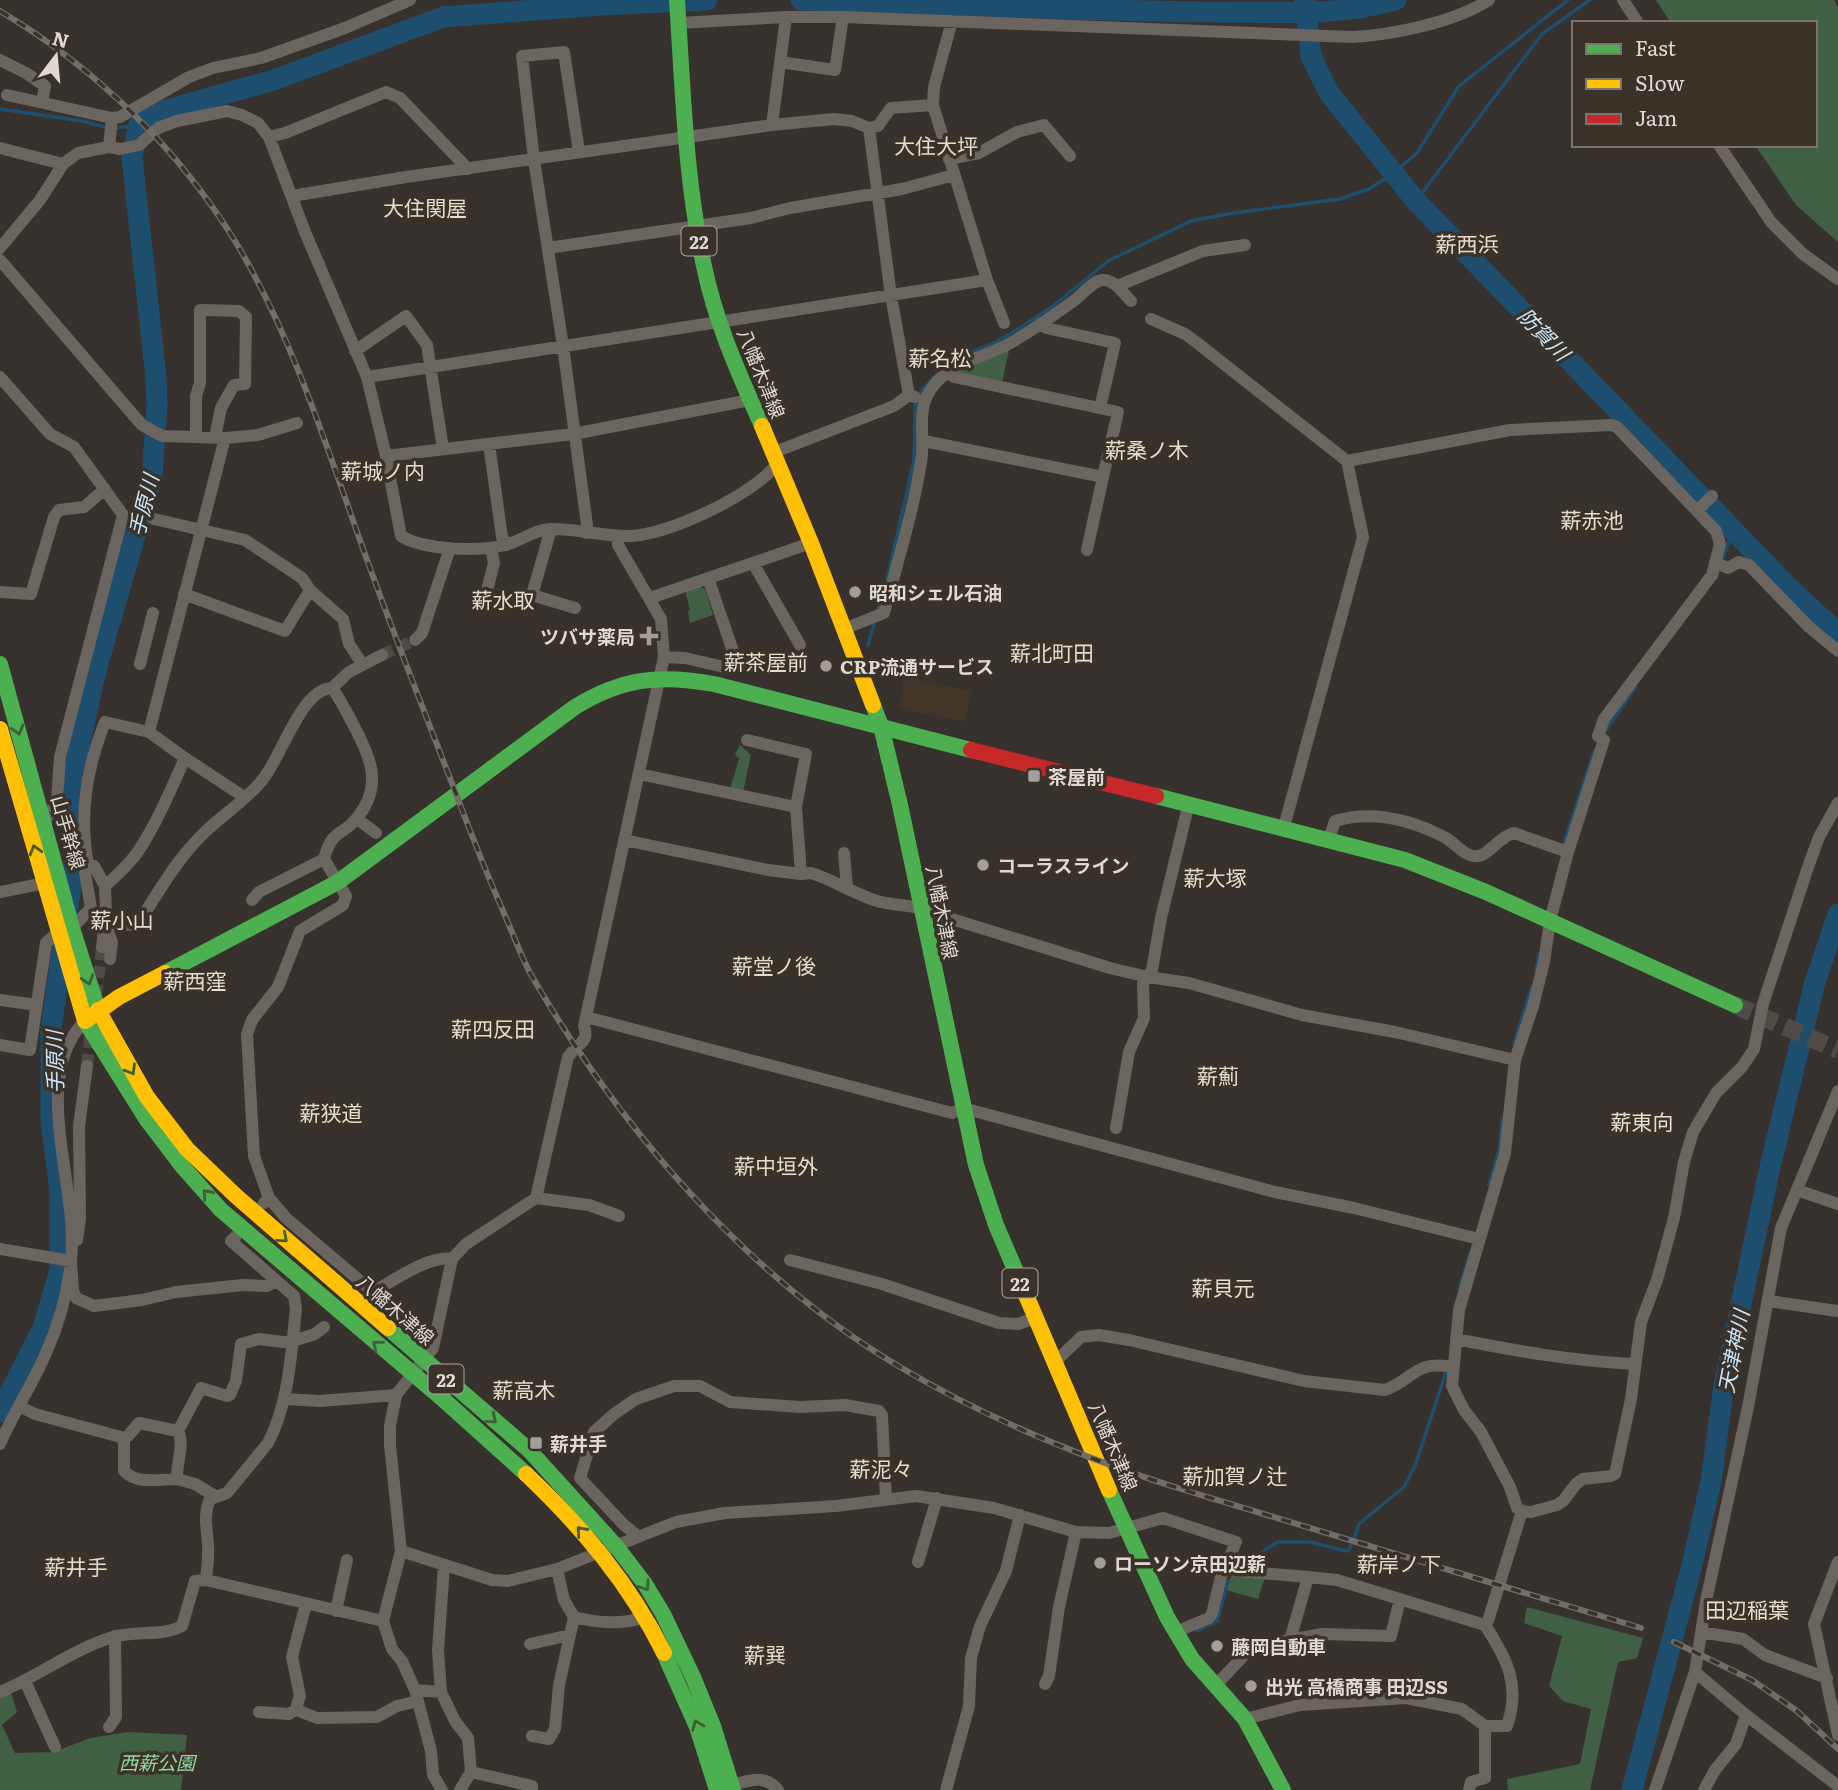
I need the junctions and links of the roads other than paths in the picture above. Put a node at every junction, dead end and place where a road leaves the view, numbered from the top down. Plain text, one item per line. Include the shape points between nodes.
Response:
1 (410, 0) edge
2 (677, 0) edge
3 (1489, 0) edge
4 (1623, 0) edge
5 (786, 17) junction
6 (843, 17) junction
7 (680, 20) junction
8 (952, 21) junction
9 (1637, 21) edge
10 (0, 60) edge
11 (780, 62) junction
12 (7, 95) dead end
13 (42, 102) junction
14 (933, 105) junction
15 (772, 125) junction
16 (869, 128) junction
17 (113, 134) junction
18 (269, 137) junction
19 (686, 138) junction
20 (1720, 147) edge
21 (0, 148) edge
22 (579, 152) junction
23 (1070, 156) dead end
24 (949, 159) junction
25 (534, 160) junction
26 (63, 164) junction
27 (468, 169) junction
28 (954, 175) junction
29 (878, 193) junction
30 (292, 196) junction
31 (696, 228) junction
32 (1245, 245) dead end
33 (0, 248) edge
34 (548, 248) junction
35 (0, 260) edge
36 (1838, 279) edge
37 (987, 280) junction
38 (1116, 285) junction
39 (891, 296) junction
40 (1130, 301) dead end
41 (1151, 319) dead end
42 (720, 322) junction
43 (1004, 323) dead end
44 (1041, 323) junction
45 (563, 346) junction
46 (355, 351) junction
47 (432, 367) junction
48 (948, 373) junction
49 (0, 377) edge
50 (367, 377) junction
51 (917, 398) junction
52 (750, 400) junction
53 (1100, 408) junction
54 (297, 424) dead end
55 (573, 434) junction
56 (196, 437) junction
57 (220, 438) junction
58 (924, 441) junction
59 (489, 444) junction
60 (443, 449) junction
61 (386, 456) junction
62 (774, 459) junction
63 (1346, 461) junction
64 (1103, 477) junction
65 (106, 489) junction
66 (1712, 496) dead end
67 (1698, 509) junction
68 (154, 519) dead end
69 (201, 529) junction
70 (551, 529) junction
71 (586, 533) junction
72 (618, 536) junction
73 (811, 542) junction
74 (507, 545) junction
75 (450, 548) junction
76 (491, 548) junction
77 (1087, 550) dead end
78 (753, 563) junction
79 (1716, 563) junction
80 (708, 578) junction
81 (310, 590) junction
82 (0, 592) edge
83 (184, 594) junction
84 (650, 598) junction
85 (482, 606) dead end
86 (575, 608) dead end
87 (153, 613) dead end
88 (844, 629) junction
89 (147, 639) junction
90 (415, 640) tunnel mouth
91 (800, 645) dead end
92 (170, 646) junction
93 (1838, 651) edge
94 (382, 655) tunnel mouth
95 (664, 657) junction
96 (0, 664) edge
97 (141, 664) dead end
98 (363, 665) junction
99 (660, 678) junction
100 (332, 688) junction
101 (881, 726) junction
102 (0, 729) edge
103 (149, 732) junction
104 (747, 740) dead end
105 (185, 758) junction
106 (639, 774) junction
107 (244, 797) junction
108 (1189, 803) junction
109 (1838, 803) edge
110 (796, 807) junction
111 (357, 819) junction
112 (44, 824) junction
113 (1284, 827) junction
114 (376, 833) dead end
115 (1329, 839) junction
116 (624, 840) junction
117 (1563, 851) junction
118 (324, 859) junction
119 (848, 860) dead end
120 (88, 865) junction
121 (801, 874) junction
122 (338, 882) junction
123 (53, 883) junction
124 (105, 886) junction
125 (847, 888) junction
126 (0, 892) edge
127 (252, 900) dead end
128 (922, 909) junction
129 (1550, 921) junction
130 (104, 924) junction
131 (65, 930) junction
132 (102, 947) tunnel mouth
133 (110, 959) tunnel mouth
134 (1148, 977) junction
135 (0, 1000) edge
136 (1735, 1004) tunnel mouth
137 (37, 1005) junction
138 (98, 1010) junction
139 (586, 1017) junction
140 (85, 1021) junction
141 (0, 1045) edge
142 (1511, 1060) junction
143 (87, 1066) tunnel mouth
144 (1838, 1091) edge
145 (962, 1108) junction
146 (1833, 1118) edge
147 (1115, 1128) dead end
148 (1797, 1191) junction
149 (536, 1198) junction
150 (1838, 1204) edge
151 (619, 1216) dead end
152 (236, 1236) dead end
153 (1475, 1238) junction
154 (0, 1249) edge
155 (70, 1257) junction
156 (452, 1259) junction
157 (790, 1260) dead end
158 (277, 1281) junction
159 (1769, 1301) junction
160 (1837, 1311) edge
161 (1035, 1318) junction
162 (324, 1327) dead end
163 (1456, 1339) junction
164 (293, 1341) junction
165 (423, 1360) junction
166 (1056, 1361) junction
167 (1634, 1364) junction
168 (1450, 1366) junction
169 (413, 1374) junction
170 (396, 1395) junction
171 (285, 1399) junction
172 (19, 1406) junction
173 (177, 1431) junction
174 (122, 1439) junction
175 (0, 1444) edge
176 (177, 1479) junction
177 (215, 1496) junction
178 (937, 1498) junction
179 (886, 1499) junction
180 (1522, 1511) junction
181 (1020, 1515) junction
182 (1126, 1530) junction
183 (1076, 1532) junction
184 (639, 1537) junction
185 (609, 1549) junction
186 (401, 1551) junction
187 (347, 1560) dead end
188 (918, 1562) dead end
189 (1838, 1562) edge
190 (444, 1566) junction
191 (557, 1569) junction
192 (1225, 1570) junction
193 (1308, 1577) junction
194 (206, 1580) junction
195 (1400, 1599) junction
196 (306, 1604) junction
197 (336, 1611) junction
198 (646, 1617) junction
199 (574, 1618) junction
200 (383, 1621) junction
201 (1485, 1625) junction
202 (1176, 1632) junction
203 (1701, 1632) junction
204 (570, 1635) junction
205 (115, 1636) junction
206 (1290, 1640) junction
207 (530, 1644) dead end
208 (1695, 1672) junction
209 (1827, 1678) junction
210 (25, 1681) junction
211 (1045, 1684) dead end
212 (1216, 1685) junction
213 (0, 1692) edge
214 (441, 1692) junction
215 (416, 1696) junction
216 (298, 1709) junction
217 (259, 1712) dead end
218 (1746, 1715) junction
219 (1245, 1719) junction
220 (1485, 1726) junction
221 (109, 1727) dead end
222 (1838, 1735) edge
223 (532, 1736) dead end
224 (55, 1747) dead end
225 (471, 1772) junction
226 (1838, 1786) edge
227 (723, 1789) edge
228 (442, 1790) edge
229 (460, 1790) edge
230 (533, 1790) edge
231 (778, 1790) edge
232 (946, 1790) edge
233 (1283, 1790) edge
234 (1469, 1790) edge
235 (1655, 1790) edge
236 (1704, 1790) edge

1 - 17 street via 261,58 189,77 120,117
2 - 7 main road, 八幡木津線 / 22
3 - 8 street via 1439,21 1352,37
4 - 9 street
5 - 6 street
5 - 7 street
5 - 11 street
6 - 8 street
6 - 11 street via 835,70
7 - 19 main road, 八幡木津線 / 22
8 - 14 street via 933,87
10 - 13 street via 45,86
11 - 15 street
12 - 13 street
13 - 17 street
14 - 16 street via 891,108 878,126
14 - 24 street
15 - 16 street via 834,119
15 - 19 street
16 - 29 street
17 - 18 street via 139,145 158,128 227,111 258,123
17 - 26 street
18 - 27 street via 386,92 400,98
18 - 30 street
19 - 22 street
19 - 31 main road, 八幡木津線 / 22
20 - 36 street via 1771,222 1803,254
21 - 26 street
22 - 25 street
22 - 25 street via 564,52 522,56
23 - 24 street via 1044,125 1017,132 979,153
24 - 28 street
25 - 27 street
25 - 34 street
26 - 33 street
27 - 30 street
28 - 29 street
28 - 37 street
29 - 31 street
29 - 39 street
30 - 46 street
31 - 34 street
31 - 42 main road, 八幡木津線 / 22
32 - 38 street via 1203,251
34 - 45 street
35 - 56 street via 142,425 162,436
37 - 39 street
37 - 43 street
38 - 40 street
38 - 44 street via 1097,281
39 - 42 street
39 - 51 street
41 - 63 street via 1196,342
42 - 45 street
42 - 52 main road, 八幡木津線 / 22
44 - 48 street
44 - 53 street via 1046,328 1115,343
45 - 47 street
45 - 55 street
46 - 47 street via 407,316 427,345
46 - 50 street
47 - 50 street
47 - 60 street
48 - 51 street
48 - 53 street
49 - 65 street via 50,434 74,447
50 - 61 street
51 - 58 street
51 - 62 street
52 - 55 street
52 - 62 main road, 八幡木津線 / 22
53 - 64 street via 1118,412
54 - 57 street via 258,435
55 - 59 street
55 - 71 street
56 - 57 street
56 - 57 street via 200,310 239,311 246,317 245,384 234,385 221,408
57 - 69 street
58 - 64 street
58 - 88 street via 884,613
59 - 60 street
59 - 74 street via 502,537
60 - 61 street
61 - 75 street via 401,536 413,543
62 - 72 street via 768,475 720,507 661,529
62 - 73 main road, 八幡木津線 / 22
63 - 67 street via 1510,430 1611,425
63 - 113 street via 1363,537
64 - 77 street
65 - 82 street via 85,507 59,510 31,594
65 - 112 street via 123,515 60,757 57,800
66 - 67 street
67 - 79 street via 1716,531 1720,544
68 - 69 street
69 - 81 street via 245,540 302,578
69 - 83 street
70 - 71 street
70 - 74 street
70 - 86 street via 532,595
71 - 72 street
72 - 84 street via 618,545
73 - 78 street
73 - 88 main road, 八幡木津線 / 22
74 - 76 street
75 - 76 street
75 - 90 street via 422,633
76 - 85 street via 494,563
78 - 80 street
78 - 91 street
79 - 93 street via 1728,568 1739,562 1749,565
79 - 117 street via 1712,575 1604,719 1598,736 1604,740
80 - 84 street
80 - 95 street via 737,663 733,669
81 - 83 street via 285,631
81 - 98 street via 343,620 349,644
83 - 92 street
84 - 95 street via 661,619
87 - 89 street
88 - 101 main road, 八幡木津線 / 22
89 - 92 street
89 - 97 street
92 - 103 street
94 - 98 street
95 - 99 street
96 -> 112 main road, 山手幹線
98 - 100 street
99 - 101 main road via 714,684
99 - 106 street
99 - 122 main road via 625,683 575,707
100 - 107 street via 323,688 310,698 264,779
100 - 111 street via 368,752 373,772 371,795
101 - 108 main road
101 - 128 main road, 八幡木津線 / 22
123 -> 102 main road, 山手幹線
103 - 105 street
103 - 120 street via 105,722 86,782
104 - 110 street via 806,754
105 - 107 street
105 - 124 street via 138,852
106 - 110 street
106 - 116 street
107 - 130 street via 169,872 137,925
108 - 113 main road
108 - 134 street
109 - 167 street via 1808,867 1763,1004 1754,1049 1716,1093 1693,1132
110 - 121 street
111 - 114 street
111 - 118 street via 329,840
112 - 123 main road, 山手幹線
113 - 115 main road
115 - 117 street via 1335,821 1367,815 1423,827 1476,857 1514,833
115 - 129 main road via 1405,860
116 - 121 street
116 - 139 street
117 - 129 street
118 - 122 street
118 - 127 street
119 - 125 street
120 - 124 street via 94,866
120 - 131 street via 85,873 91,908
121 - 125 street via 818,875
122 - 138 main road
122 - 156 street via 346,896 343,905 300,931 278,987 252,1020 247,1034 254,1156 267,1200 373,1292 408,1272 442,1258
123 - 126 street
123 - 131 main road, 山手幹線
123 - 131 main road, 山手幹線 via 54,915
124 - 130 street
125 - 128 street via 874,900
128 - 134 street
128 - 145 main road, 八幡木津線 / 22
129 - 136 main road
129 - 142 street via 1534,1006
130 - 132 street
130 - 133 street via 112,942
131 - 137 street via 46,943
131 -> 138 main road, 山手幹線 via 78,949
131 - 140 main road, 山手幹線 via 73,986
134 - 142 street
134 - 147 street via 1143,984 1144,1018 1129,1052
135 - 137 street
137 - 141 street via 30,1050
138 - 140 main road
138 -> 165 main road, 八幡木津線 / 22 via 147,1097 187,1149
139 - 145 street via 952,1113
139 - 149 street via 585,1040 568,1057
140 - 155 street via 64,1052 59,1083
169 -> 140 main road, 八幡木津線 / 22 via 223,1211 134,1105
142 - 153 street via 1505,1153
143 - 155 street via 79,1126 80,1219
144 - 146 street
145 - 153 street via 1275,1192
145 - 161 main road, 八幡木津線 / 22 via 996,1225
146 - 148 street
148 - 150 street
148 - 159 street via 1781,1228
149 - 151 street via 589,1205
149 - 156 street via 475,1237
152 - 158 street via 231,1241
153 - 163 street
154 - 155 street
155 - 158 street via 76,1298 94,1306 176,1292 267,1286
155 - 172 street via 59,1319
156 - 165 street via 433,1348
157 - 161 street via 882,1284 999,1323 1018,1324
158 - 164 street via 294,1296
159 - 160 street
159 - 203 street
161 - 166 main road, 八幡木津線 / 22
162 - 164 street
163 - 167 street via 1585,1362
163 - 168 street
164 - 171 street
164 - 173 street via 259,1339 241,1344 230,1395 201,1388
165 - 169 street
165 -> 185 main road, 八幡木津線 / 22 via 529,1450
166 - 168 street via 1081,1337 1099,1335 1304,1381 1385,1391 1426,1366
166 - 182 main road, 八幡木津線 / 22
167 - 180 street via 1615,1474 1583,1479 1563,1502
168 - 180 street via 1455,1395 1481,1432
169 - 170 street
185 -> 169 main road, 八幡木津線 / 22
170 - 171 street
170 - 186 street via 390,1445
171 - 177 street via 268,1443 227,1493
172 - 174 street
172 - 175 street
173 - 174 street via 139,1423
173 - 176 street via 181,1441
174 - 176 street via 124,1471 130,1478
176 - 177 street
177 - 194 street via 204,1518
178 - 179 street
178 - 181 street
178 - 188 street
179 - 184 street via 725,1513 676,1522
179 - 184 street via 879,1411 845,1405 730,1402 700,1386 674,1386 636,1399 594,1432 580,1478
180 - 201 street
181 - 183 street
181 - 232 street via 1006,1572 977,1635 969,1706
182 - 183 street
182 - 192 street via 1163,1518 1236,1542
182 - 202 main road, 八幡木津線 / 22
183 - 211 street
184 - 185 street
185 - 191 street
185 - 198 main road, 八幡木津線 / 22
185 -> 227 main road, 八幡木津線 / 22 via 645,1584 678,1645 713,1726
186 - 190 street
186 - 200 street
187 - 197 street
189 - 209 street via 1814,1624
190 - 191 street via 508,1581
190 - 214 street via 438,1650
191 - 199 street via 564,1600
192 - 193 street
192 - 202 street via 1209,1618
193 - 195 street via 1337,1580
193 - 206 street
194 - 196 street
194 - 205 street via 195,1581 182,1626 172,1632
195 - 201 street
195 - 206 street via 1391,1636 1322,1634
196 - 197 street
196 - 216 street via 292,1657
197 - 200 street
198 - 199 street via 626,1623
227 -> 198 main road, 八幡木津線 / 22 via 680,1684
199 - 204 street
200 - 215 street
201 - 220 street via 1513,1681 1507,1726
202 - 212 main road, 八幡木津線 / 22
203 - 208 street
203 - 209 street via 1743,1639 1765,1656
204 - 207 street
204 - 223 street via 555,1730 549,1739
205 - 210 street via 87,1646
205 - 221 street via 116,1717
206 - 212 street via 1251,1648
208 - 218 street
208 - 235 street
209 - 222 street
210 - 213 street
210 - 224 street
212 - 219 main road, 八幡木津線 / 22
214 - 215 street
214 - 225 street via 468,1738
215 - 216 street via 377,1717 317,1718
215 - 228 street via 433,1775
216 - 217 street via 289,1714
218 - 226 street
218 - 236 street via 1736,1744
219 - 220 street via 1300,1706 1406,1698 1462,1709
219 - 233 main road, 八幡木津線 / 22
220 - 234 street via 1485,1778 1471,1782
225 - 229 street
225 - 230 street via 525,1783
227 - 231 street via 758,1778

